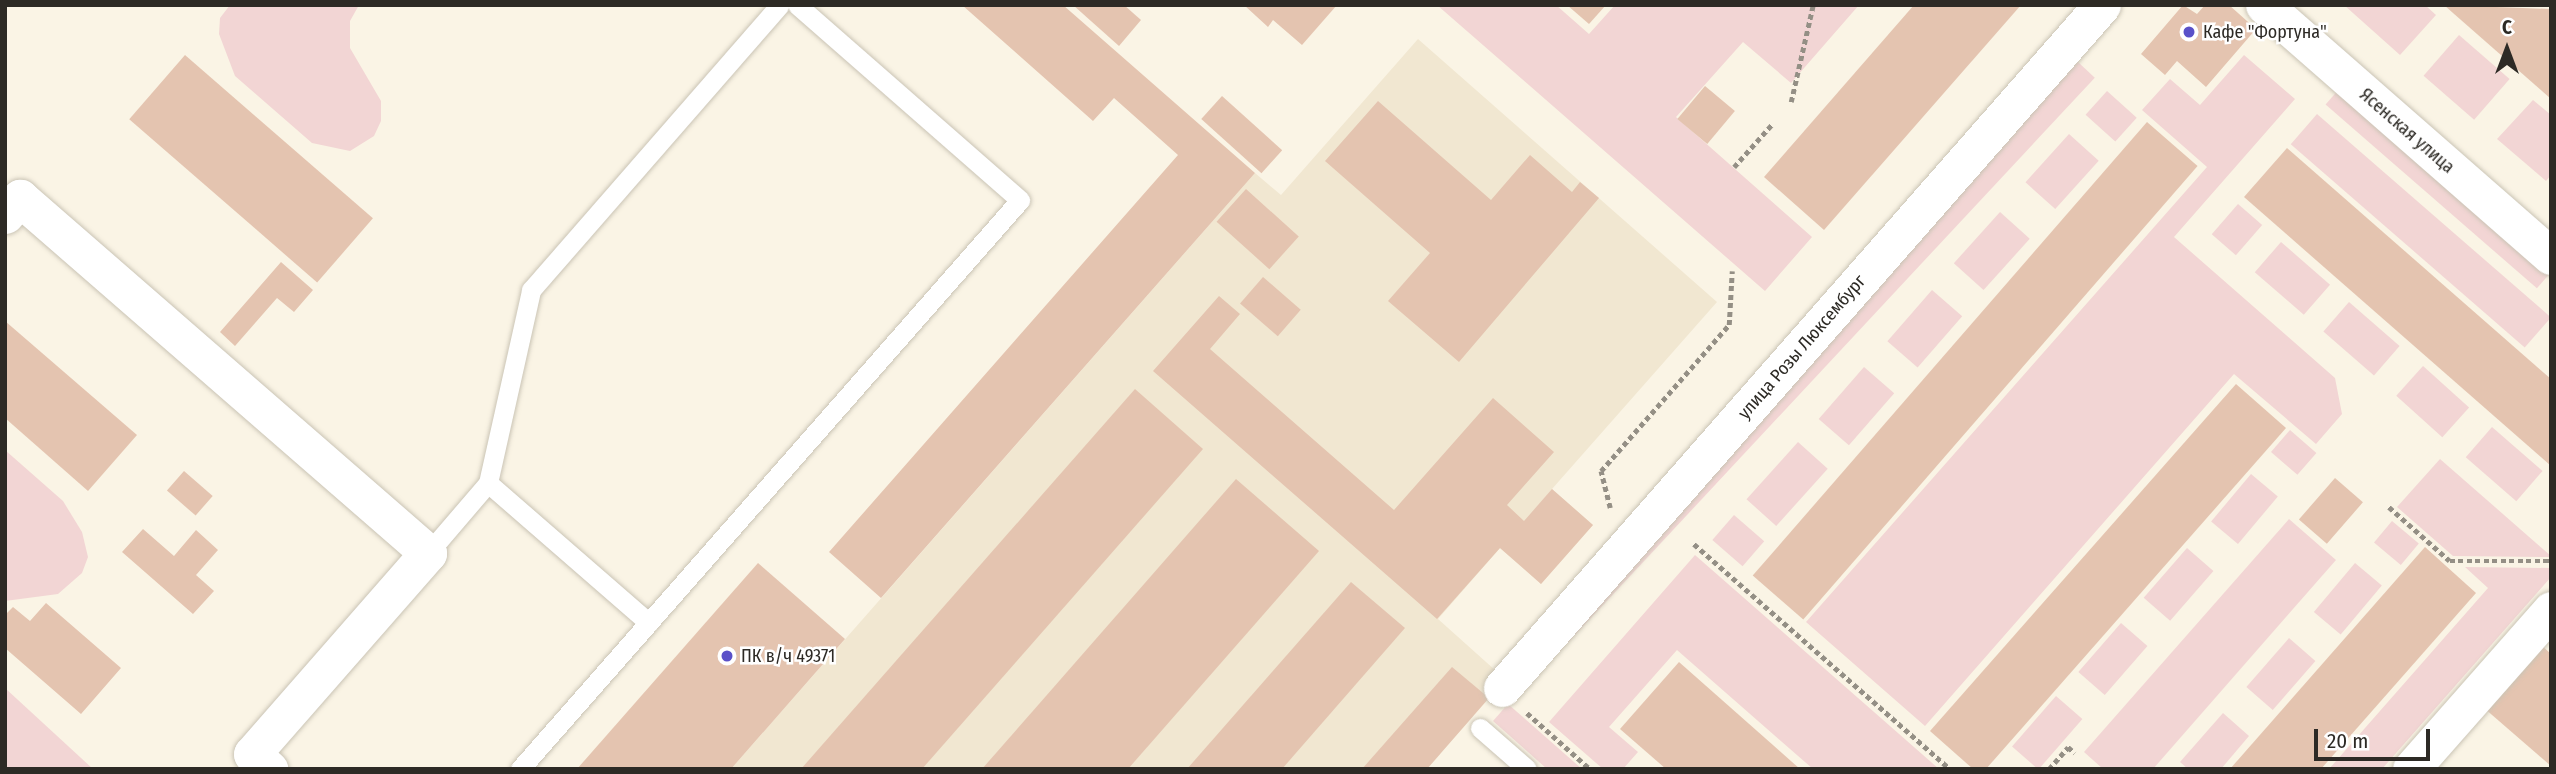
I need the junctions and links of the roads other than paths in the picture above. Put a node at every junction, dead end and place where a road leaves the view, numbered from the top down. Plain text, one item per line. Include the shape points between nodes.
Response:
1 (780, 5) edge
2 (797, 5) edge
3 (2102, 5) edge
4 (2264, 5) edge
5 (5, 215) edge
6 (2551, 256) edge
7 (488, 483) junction
8 (428, 553) junction
9 (2551, 610) edge
10 (649, 623) junction
11 (1502, 688) road end
12 (1480, 728) dead end
13 (268, 769) edge
14 (520, 769) edge
15 (1527, 769) edge
16 (2411, 769) edge

1 - 7 lane via 531,290
2 - 10 lane via 1020,200
3 - 11 street, улица Розы Люксембург
4 - 6 street, Ясенская улица
5 - 8 street via 20,198
7 - 8 lane
7 - 10 lane
8 - 13 street via 252,754
9 - 16 street
10 - 14 lane
12 - 15 lane

